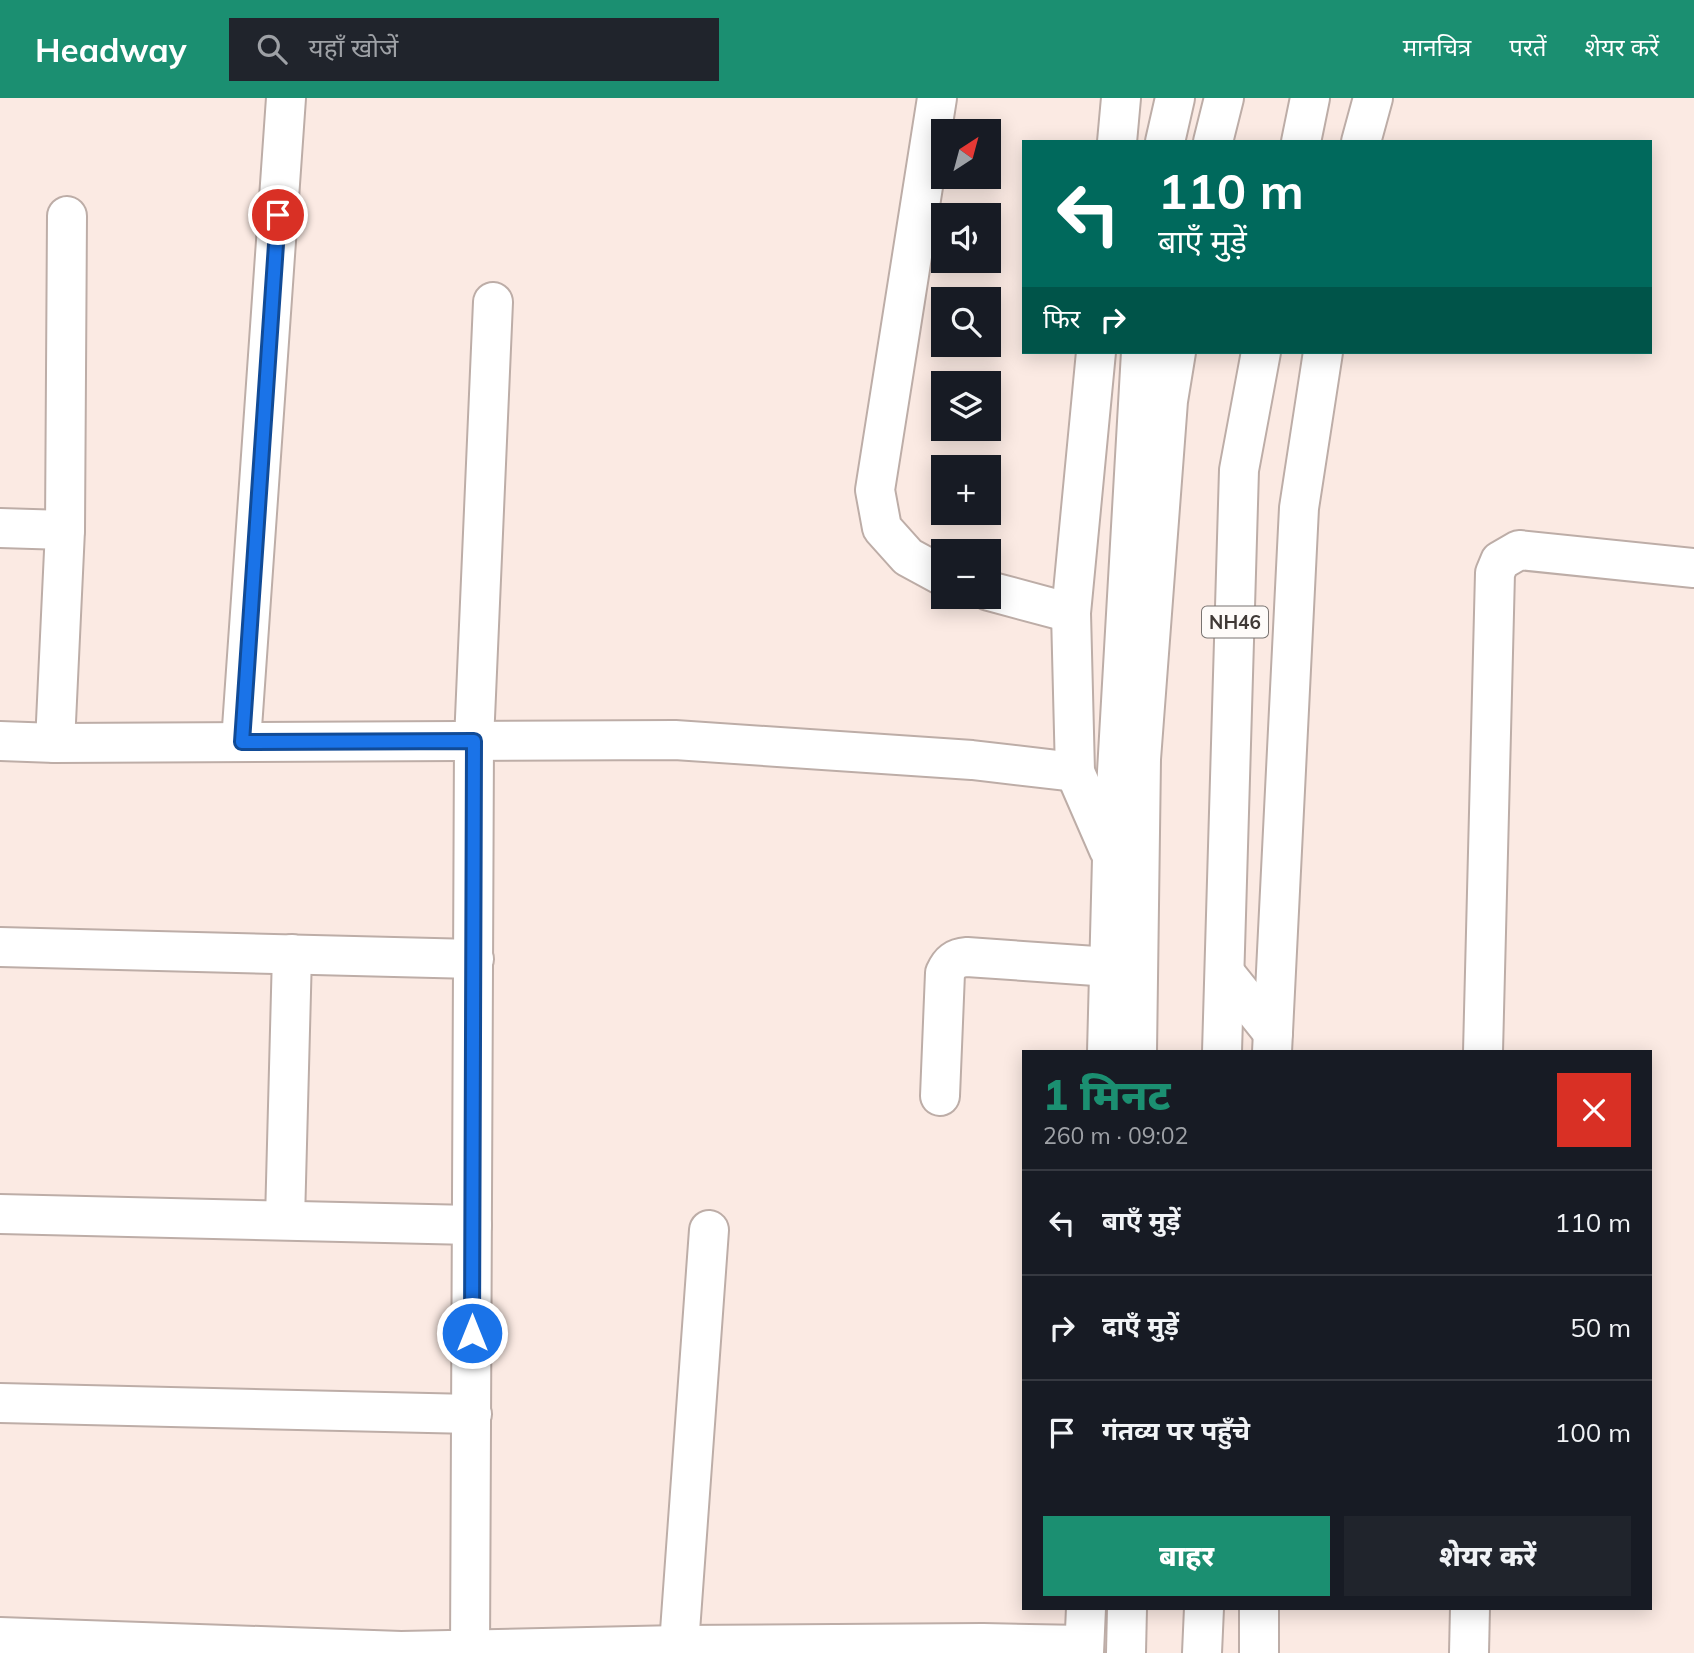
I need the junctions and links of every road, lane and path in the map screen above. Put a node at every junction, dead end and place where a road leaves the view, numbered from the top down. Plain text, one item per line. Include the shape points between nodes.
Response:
1 (286, 98) edge
2 (937, 98) edge
3 (1121, 98) edge
4 (1175, 98) edge
5 (1224, 98) edge
6 (1310, 98) edge
7 (1373, 98) edge
8 (1117, 140) edge
9 (1165, 140) edge
10 (1214, 140) edge
11 (1301, 140) edge
12 (1362, 140) edge
13 (67, 216) dead end
14 (493, 302) dead end
15 (1096, 354) edge
16 (1140, 354) edge
17 (1176, 354) edge
18 (1261, 354) edge
19 (1323, 354) edge
20 (0, 528) edge
21 (65, 530) junction
22 (1694, 568) edge
23 (931, 569) edge
24 (1001, 594) edge
25 (1071, 613) junction
26 (0, 741) edge
27 (474, 741) junction
28 (242, 742) junction
29 (55, 743) junction
30 (1074, 772) junction
31 (1112, 859) junction
32 (0, 947) edge
33 (292, 954) junction
34 (474, 959) junction
35 (1124, 964) junction
36 (1225, 973) junction
37 (1273, 1043) edge
38 (1117, 1046) edge
39 (1222, 1050) edge
40 (1483, 1050) edge
41 (940, 1096) dead end
42 (0, 1214) edge
43 (285, 1220) junction
44 (472, 1225) junction
45 (709, 1230) dead end
46 (0, 1403) edge
47 (472, 1414) junction
48 (1127, 1610) edge
49 (1204, 1610) edge
50 (1259, 1610) edge
51 (1470, 1610) edge
52 (1085, 1635) edge
53 (0, 1637) edge
54 (41, 1646) edge
55 (698, 1648) edge
56 (983, 1648) edge
57 (470, 1652) edge
58 (1126, 1653) edge
59 (1202, 1653) edge
60 (1259, 1653) edge
61 (1469, 1653) edge

1 - 28 main road
2 - 23 main road via 875,491 882,528 908,557
3 - 8 main road
4 - 9 main road
5 - 10 main road
6 - 11 main road
7 - 12 main road
13 - 21 main road
14 - 27 main road
15 - 25 main road
16 - 31 main road
17 - 35 main road via 1168,401 1141,759 1140,892
18 - 36 main road, NH46 via 1239,470
19 - 37 main road via 1299,508
20 - 21 main road
21 - 29 main road
22 - 40 main road via 1519,550 1500,561 1494,573
24 - 25 main road
25 - 30 main road
26 - 29 main road
27 - 28 main road
27 - 30 main road via 675,740 972,760
27 - 34 main road
28 - 29 main road
30 - 31 main road
31 - 35 main road
32 - 33 main road
33 - 34 main road
33 - 43 main road
34 - 44 main road
35 - 38 main road
35 - 41 main road via 967,957 950,963 945,973
36 - 37 main road
36 - 39 main road, NH46
42 - 43 main road
43 - 44 main road
44 - 47 main road
45 - 55 main road
46 - 47 main road
47 - 57 main road
48 - 58 main road
49 - 59 main road
50 - 60 main road
51 - 61 main road
52 - 56 main road
53 - 54 main road
54 - 57 main road
55 - 56 main road
55 - 57 main road

